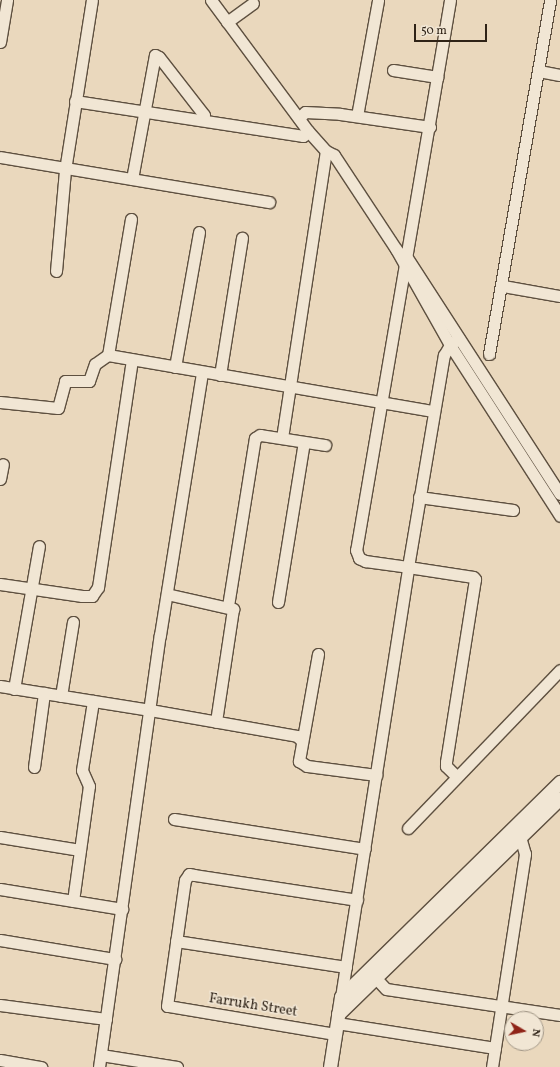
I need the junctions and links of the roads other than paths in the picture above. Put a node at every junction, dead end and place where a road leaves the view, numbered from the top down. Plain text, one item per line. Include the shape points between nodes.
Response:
1 (7, 0) edge
2 (92, 0) edge
3 (211, 0) edge
4 (378, 0) edge
5 (450, 0) edge
6 (550, 0) edge
7 (253, 3) dead end
8 (228, 22) junction
9 (0, 42) edge
10 (393, 70) dead end
11 (539, 71) junction
12 (560, 75) edge
13 (437, 77) junction
14 (75, 101) junction
15 (144, 112) junction
16 (358, 116) junction
17 (299, 118) junction
18 (203, 120) junction
19 (430, 127) junction
20 (308, 131) junction
21 (326, 151) junction
22 (0, 157) edge
23 (66, 170) junction
24 (132, 179) junction
25 (269, 202) dead end
26 (131, 219) dead end
27 (199, 232) dead end
28 (242, 238) dead end
29 (401, 252) junction
30 (404, 266) junction
31 (56, 271) dead end
32 (503, 286) junction
33 (560, 296) edge
34 (454, 342) junction
35 (489, 354) dead end
36 (108, 355) junction
37 (132, 360) junction
38 (175, 367) junction
39 (202, 372) junction
40 (220, 375) junction
41 (290, 388) junction
42 (382, 401) junction
43 (0, 402) edge
44 (433, 411) junction
45 (282, 438) junction
46 (304, 442) junction
47 (325, 445) dead end
48 (3, 464) dead end
49 (0, 478) edge
50 (560, 494) edge
51 (419, 497) junction
52 (556, 502) edge
53 (513, 510) dead end
54 (560, 516) edge
55 (38, 546) dead end
56 (408, 567) junction
57 (0, 584) edge
58 (30, 588) junction
59 (171, 595) dead end
60 (278, 602) dead end
61 (228, 606) junction
62 (73, 622) dead end
63 (318, 654) dead end
64 (560, 670) edge
65 (0, 686) edge
66 (14, 689) junction
67 (44, 693) junction
68 (61, 696) junction
69 (93, 701) junction
70 (150, 710) junction
71 (216, 722) junction
72 (301, 740) junction
73 (34, 767) dead end
74 (376, 775) junction
75 (456, 776) junction
76 (560, 782) edge
77 (560, 798) edge
78 (174, 819) dead end
79 (408, 828) dead end
80 (516, 833) junction
81 (0, 837) edge
82 (365, 849) junction
83 (80, 850) junction
84 (0, 890) edge
85 (73, 900) junction
86 (357, 900) junction
87 (122, 909) junction
88 (0, 940) edge
89 (176, 941) junction
90 (115, 959) junction
91 (346, 967) junction
92 (372, 975) junction
93 (341, 997) junction
94 (0, 1005) edge
95 (502, 1006) junction
96 (560, 1015) edge
97 (106, 1019) junction
98 (337, 1024) junction
99 (495, 1048) junction
100 (100, 1055) junction
101 (0, 1060) edge
102 (41, 1067) edge
103 (99, 1067) edge
104 (177, 1067) edge
105 (330, 1067) edge
106 (492, 1067) edge

1 - 9 street
2 - 14 street
3 - 8 street
4 - 16 street
5 - 13 street
6 - 11 street
7 - 8 street
8 - 17 street
10 - 13 street
11 - 12 street
11 - 32 street
13 - 19 street
14 - 15 street
14 - 23 street
15 - 18 street
15 - 18 street via 155,56 159,57 204,115
15 - 24 street
16 - 17 street via 305,112
16 - 19 street
17 - 20 street
18 - 20 street via 303,136
19 - 29 street
20 - 21 street
21 - 29 street via 334,155
21 - 41 street
22 - 23 street
23 - 24 street
23 - 31 street
24 - 25 street
26 - 36 street
27 - 38 street
28 - 40 street
29 - 30 street
29 - 34 street
30 - 34 street
30 - 42 street
32 - 33 street
32 - 35 street
34 - 44 street via 444,355
34 - 50 street
34 - 52 street
36 - 37 street
36 - 43 street via 95,364 89,381 65,382 58,408
37 - 38 street
37 - 58 street via 98,587 92,596
38 - 39 street
39 - 40 street
39 - 70 street
40 - 41 street
41 - 42 street
41 - 45 street
42 - 44 street
42 - 56 street via 356,550 358,558 365,561
44 - 51 street
45 - 46 street
45 - 61 street via 260,435 255,438
46 - 47 street
46 - 60 street
48 - 49 street
51 - 53 street
51 - 56 street
52 - 54 street
55 - 58 street
56 - 74 street
56 - 75 street via 475,579 446,762 446,766
57 - 58 street
58 - 66 street
59 - 61 street
61 - 71 street via 234,613
62 - 68 street
63 - 72 street
64 - 75 street
65 - 66 street
66 - 67 street
67 - 68 street
67 - 73 street
68 - 69 street
69 - 70 street
69 - 83 street via 82,770 89,786
70 - 71 street
70 - 87 street
71 - 72 street via 297,736
72 - 74 street via 301,765
74 - 82 street
75 - 79 street
76 - 80 street
77 - 80 street
78 - 82 street
80 - 92 street
80 - 95 street via 525,854
81 - 83 street
82 - 86 street
83 - 85 street
84 - 85 street
85 - 87 street
86 - 89 street via 189,874 185,880
86 - 91 street
87 - 90 street
88 - 90 street
89 - 91 street
89 - 98 street, Farrukh Street via 167,1006
90 - 97 street
91 - 93 street
92 - 93 street
92 - 95 street via 386,989
92 - 98 street
93 - 98 street
94 - 97 street
95 - 96 street
95 - 99 street
97 - 100 street
98 - 99 street, Farrukh Street
98 - 105 street
99 - 106 street
100 - 103 street
100 - 104 street
101 - 102 street

